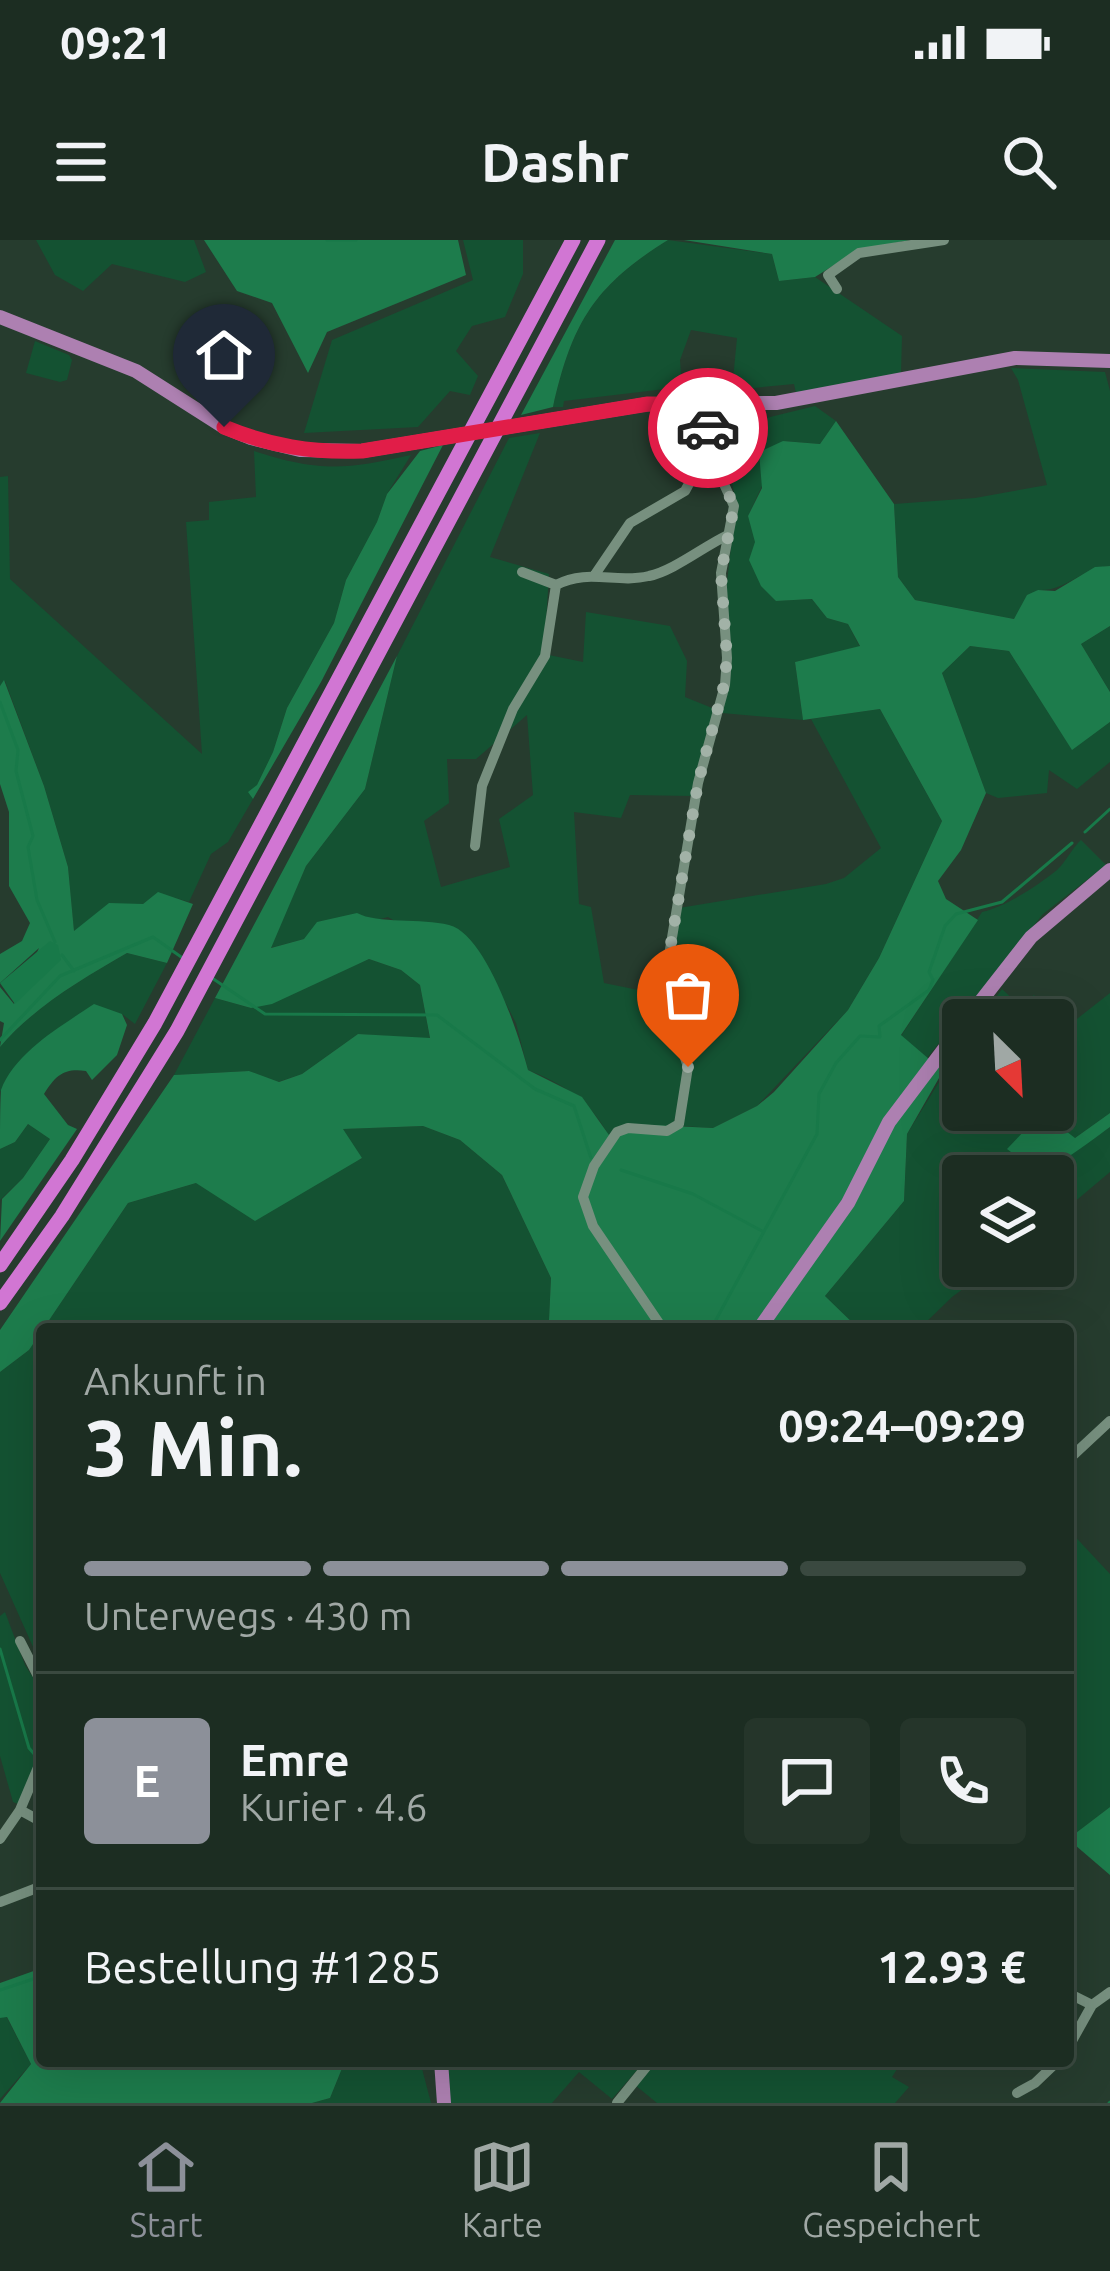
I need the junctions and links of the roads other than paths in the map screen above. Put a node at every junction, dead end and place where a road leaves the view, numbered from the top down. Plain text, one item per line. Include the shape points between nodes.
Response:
1 (573, 240) edge
2 (598, 240) edge
3 (944, 240) edge
4 (837, 289) dead end
5 (0, 317) edge
6 (1110, 361) edge
7 (708, 405) junction
8 (708, 449) junction
9 (726, 536) junction
10 (522, 572) dead end
11 (596, 573) junction
12 (556, 585) junction
13 (475, 846) dead end
14 (1110, 870) edge
15 (983, 999) edge
16 (942, 1051) edge
17 (0, 1265) edge
18 (0, 1303) edge
19 (659, 1323) edge
20 (763, 1323) edge
21 (1110, 1421) edge
22 (1074, 1454) edge
23 (20, 1641) dead end
24 (36, 1672) edge
25 (36, 1772) edge
26 (20, 1810) junction
27 (36, 1819) edge
28 (0, 1839) edge
29 (36, 1888) edge
30 (0, 1902) edge
31 (1110, 1992) edge
32 (1074, 1996) edge
33 (1092, 2005) junction
34 (1074, 2037) edge
35 (441, 2067) edge
36 (646, 2067) edge
37 (1052, 2067) edge
38 (1017, 2093) dead end
39 (444, 2103) edge
40 (617, 2103) edge

1 - 17 highway via 134,1058
2 - 18 highway via 155,1070
3 - 4 street via 859,254 828,275
5 - 7 main road via 136,371 224,427 301,450 344,452 648,404
6 - 7 main road via 1015,358 776,404
7 - 8 street
8 - 9 street via 734,506
8 - 11 street via 685,491 630,523
9 - 11 street via 651,576
9 - 19 street via 727,670 698,783 663,991 688,1067 681,1118 667,1131 617,1132 583,1197 593,1226
10 - 12 street
11 - 12 street
12 - 13 street via 545,656 482,786
14 - 15 main road via 1046,922
16 - 20 main road
21 - 22 street
23 - 24 street
25 - 26 street
26 - 27 street
26 - 28 street
29 - 30 street
31 - 33 street
32 - 33 street
33 - 34 street
35 - 39 main road
36 - 40 street
37 - 38 street

